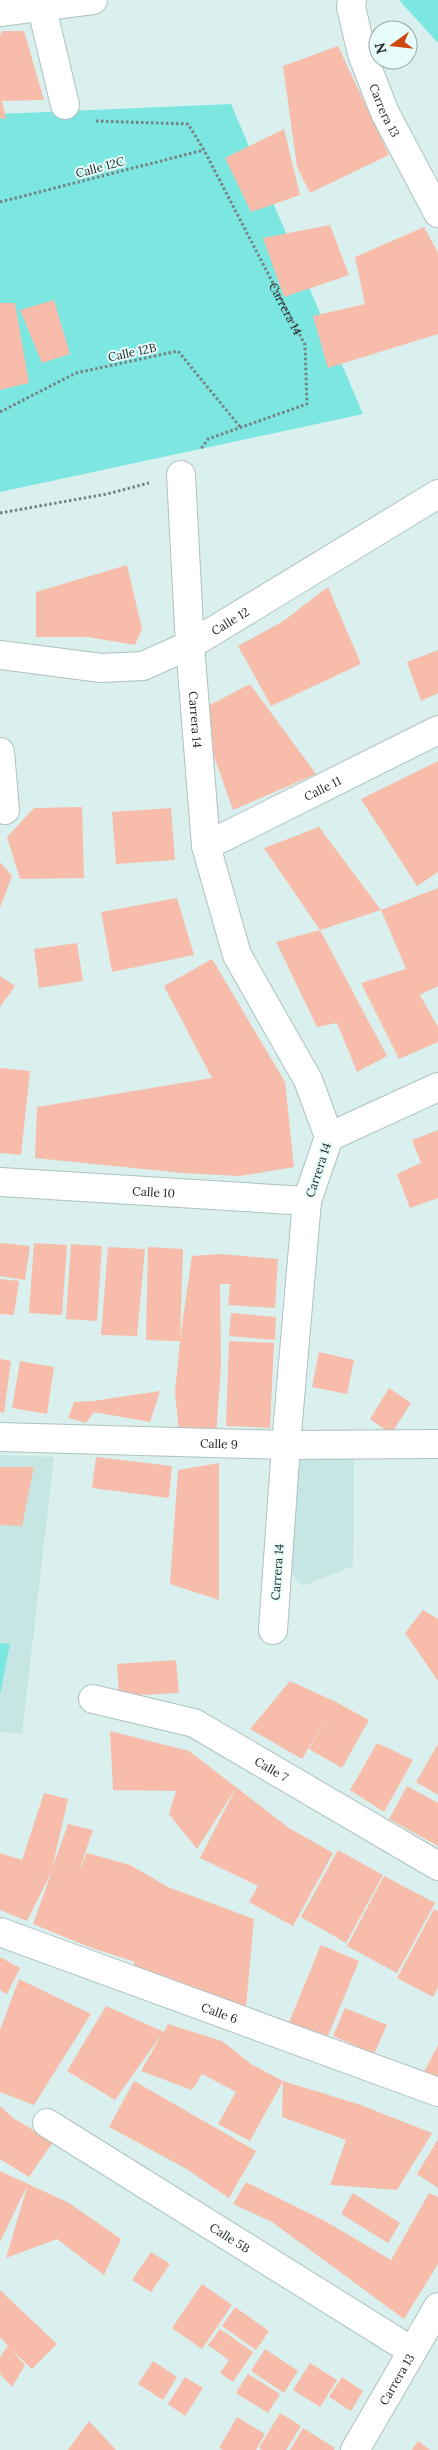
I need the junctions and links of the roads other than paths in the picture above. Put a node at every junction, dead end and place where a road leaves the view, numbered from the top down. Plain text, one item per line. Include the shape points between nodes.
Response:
1 (94, 0) edge
2 (352, 0) edge
3 (41, 3) edge
4 (0, 12) edge
5 (65, 106) road end
6 (438, 213) edge
7 (181, 476) road end
8 (438, 494) edge
9 (190, 645) junction
10 (0, 655) edge
11 (438, 730) edge
12 (0, 752) edge
13 (5, 810) dead end
14 (206, 846) junction
15 (438, 1087) edge
16 (329, 1137) junction
17 (0, 1182) edge
18 (307, 1202) junction
19 (0, 1437) edge
20 (438, 1444) edge
21 (286, 1445) junction
22 (273, 1630) dead end
23 (94, 1699) dead end
24 (438, 1866) edge
25 (0, 1932) edge
26 (438, 2092) edge
27 (47, 2124) dead end
28 (438, 2307) edge
29 (412, 2351) junction
30 (355, 2450) edge

1 - 3 street
2 - 6 street, Carrera 13 via 362,54 384,113
3 - 4 street
3 - 5 street
7 - 9 street, Carrera 14
8 - 9 street, Calle 12
9 - 10 street, Calle 12 via 143,666 100,668
9 - 14 street, Carrera 14
11 - 14 street, Calle 11
12 - 13 street
14 - 16 street, Carrera 14 via 237,955 308,1080
15 - 16 street
16 - 18 street, Carrera 14
17 - 18 street, Calle 10
18 - 21 street, Carrera 14
19 - 21 street, Calle 9
20 - 21 street, Calle 9
21 - 22 street, Carrera 14
23 - 24 street, Calle 7 via 194,1723
25 - 26 street, Calle 6
27 - 29 street, Calle 5B
28 - 29 street, Carrera 13
29 - 30 street, Carrera 13

